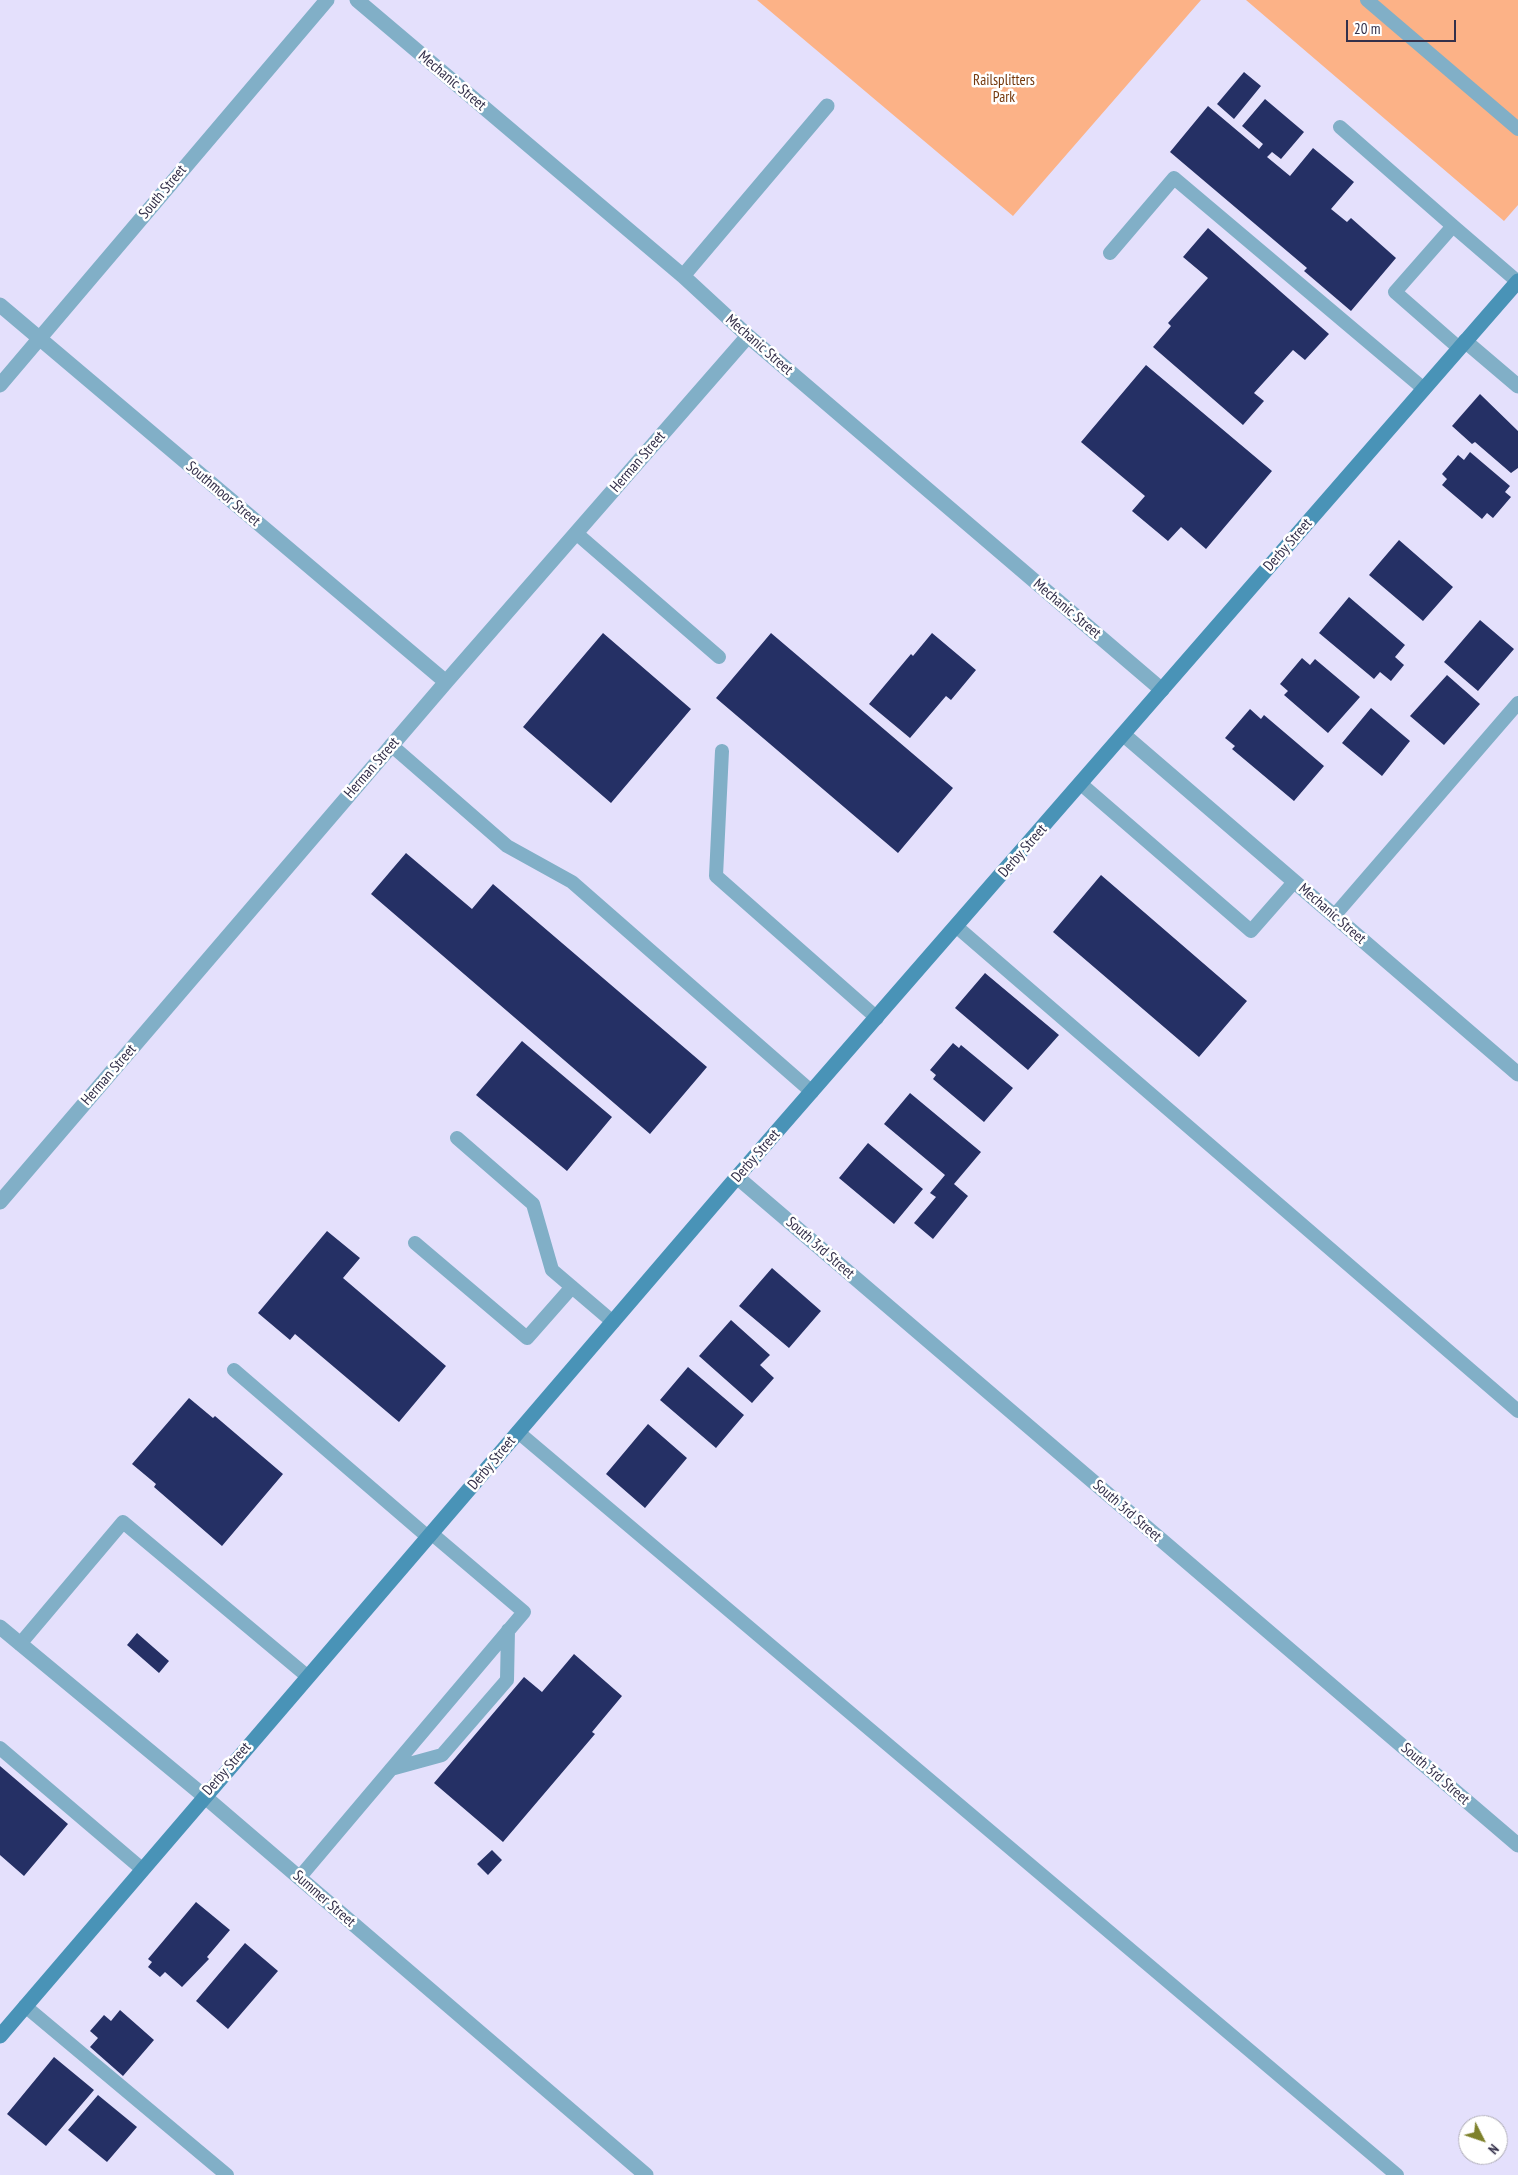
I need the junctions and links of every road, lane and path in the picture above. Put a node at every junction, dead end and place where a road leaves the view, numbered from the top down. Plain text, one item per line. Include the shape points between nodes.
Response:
1 (327, 0) edge
2 (357, 0) edge
3 (1367, 0) edge
4 (827, 106) dead end
5 (1340, 128) dead end
6 (1518, 129) edge
7 (1453, 226) junction
8 (1110, 252) dead end
9 (683, 276) junction
10 (1518, 282) edge
11 (0, 306) edge
12 (748, 336) junction
13 (39, 339) junction
14 (1462, 344) junction
15 (0, 385) edge
16 (1518, 386) edge
17 (1424, 389) junction
18 (576, 533) junction
19 (719, 658) dead end
20 (446, 682) junction
21 (1162, 690) junction
22 (1518, 702) edge
23 (1124, 735) junction
24 (392, 745) junction
25 (722, 752) dead end
26 (1081, 784) junction
27 (1294, 882) junction
28 (1334, 916) junction
29 (957, 927) junction
30 (877, 1018) junction
31 (1518, 1074) edge
32 (812, 1092) junction
33 (457, 1138) dead end
34 (737, 1177) junction
35 (0, 1202) edge
36 (415, 1243) dead end
37 (572, 1287) junction
38 (613, 1322) junction
39 (234, 1370) dead end
40 (1518, 1411) edge
41 (518, 1432) junction
42 (430, 1535) junction
43 (0, 1627) edge
44 (508, 1630) junction
45 (20, 1644) junction
46 (307, 1676) junction
47 (0, 1748) edge
48 (391, 1769) junction
49 (204, 1796) junction
50 (1518, 1845) edge
51 (142, 1869) junction
52 (298, 1878) junction
53 (25, 2006) junction
54 (0, 2036) edge
55 (227, 2175) edge
56 (646, 2175) edge
57 (1397, 2175) edge

1 - 13 street, South Street
2 - 9 street, Mechanic Street
3 - 6 lane
4 - 9 street
5 - 7 lane
7 - 10 lane
7 - 14 lane via 1395,292
8 - 17 lane via 1174,178
9 - 12 street, Mechanic Street
10 - 14 main road, Derby Street
11 - 13 street, Southmoor Street
12 - 18 street, Herman Street
12 - 21 street, Mechanic Street
13 - 15 street, South Street
13 - 20 street, Southmoor Street
14 - 16 street
14 - 17 main road, Derby Street
17 - 21 main road, Derby Street
18 - 19 lane
18 - 20 street, Herman Street
20 - 24 street, Herman Street
21 - 23 main road, Derby Street
22 - 28 lane
23 - 26 main road, Derby Street
23 - 27 street, Mechanic Street
24 - 32 lane via 507,846 572,882
24 - 35 street, Herman Street
25 - 30 lane via 716,876
26 - 27 lane via 1252,931
26 - 29 main road, Derby Street
27 - 28 street, Mechanic Street
28 - 31 street, Mechanic Street
29 - 30 main road, Derby Street
29 - 40 lane
30 - 32 main road, Derby Street
32 - 34 main road, Derby Street
33 - 37 lane via 533,1204 552,1270
34 - 38 main road, Derby Street
34 - 50 street, South 3rd Street
36 - 37 lane via 528,1338
37 - 38 lane
38 - 41 main road, Derby Street
39 - 42 lane
41 - 42 main road, Derby Street
41 - 57 lane
42 - 44 lane via 524,1612
42 - 46 main road, Derby Street
43 - 45 street, Summer Street
44 - 48 lane
44 - 48 lane via 507,1680 442,1755
45 - 46 lane via 123,1522
45 - 49 street, Summer Street
46 - 49 main road, Derby Street
47 - 51 lane
48 - 52 lane
49 - 51 main road, Derby Street
49 - 52 street, Summer Street
51 - 53 main road, Derby Street
52 - 56 street, Summer Street
53 - 54 main road, Derby Street
53 - 55 lane

